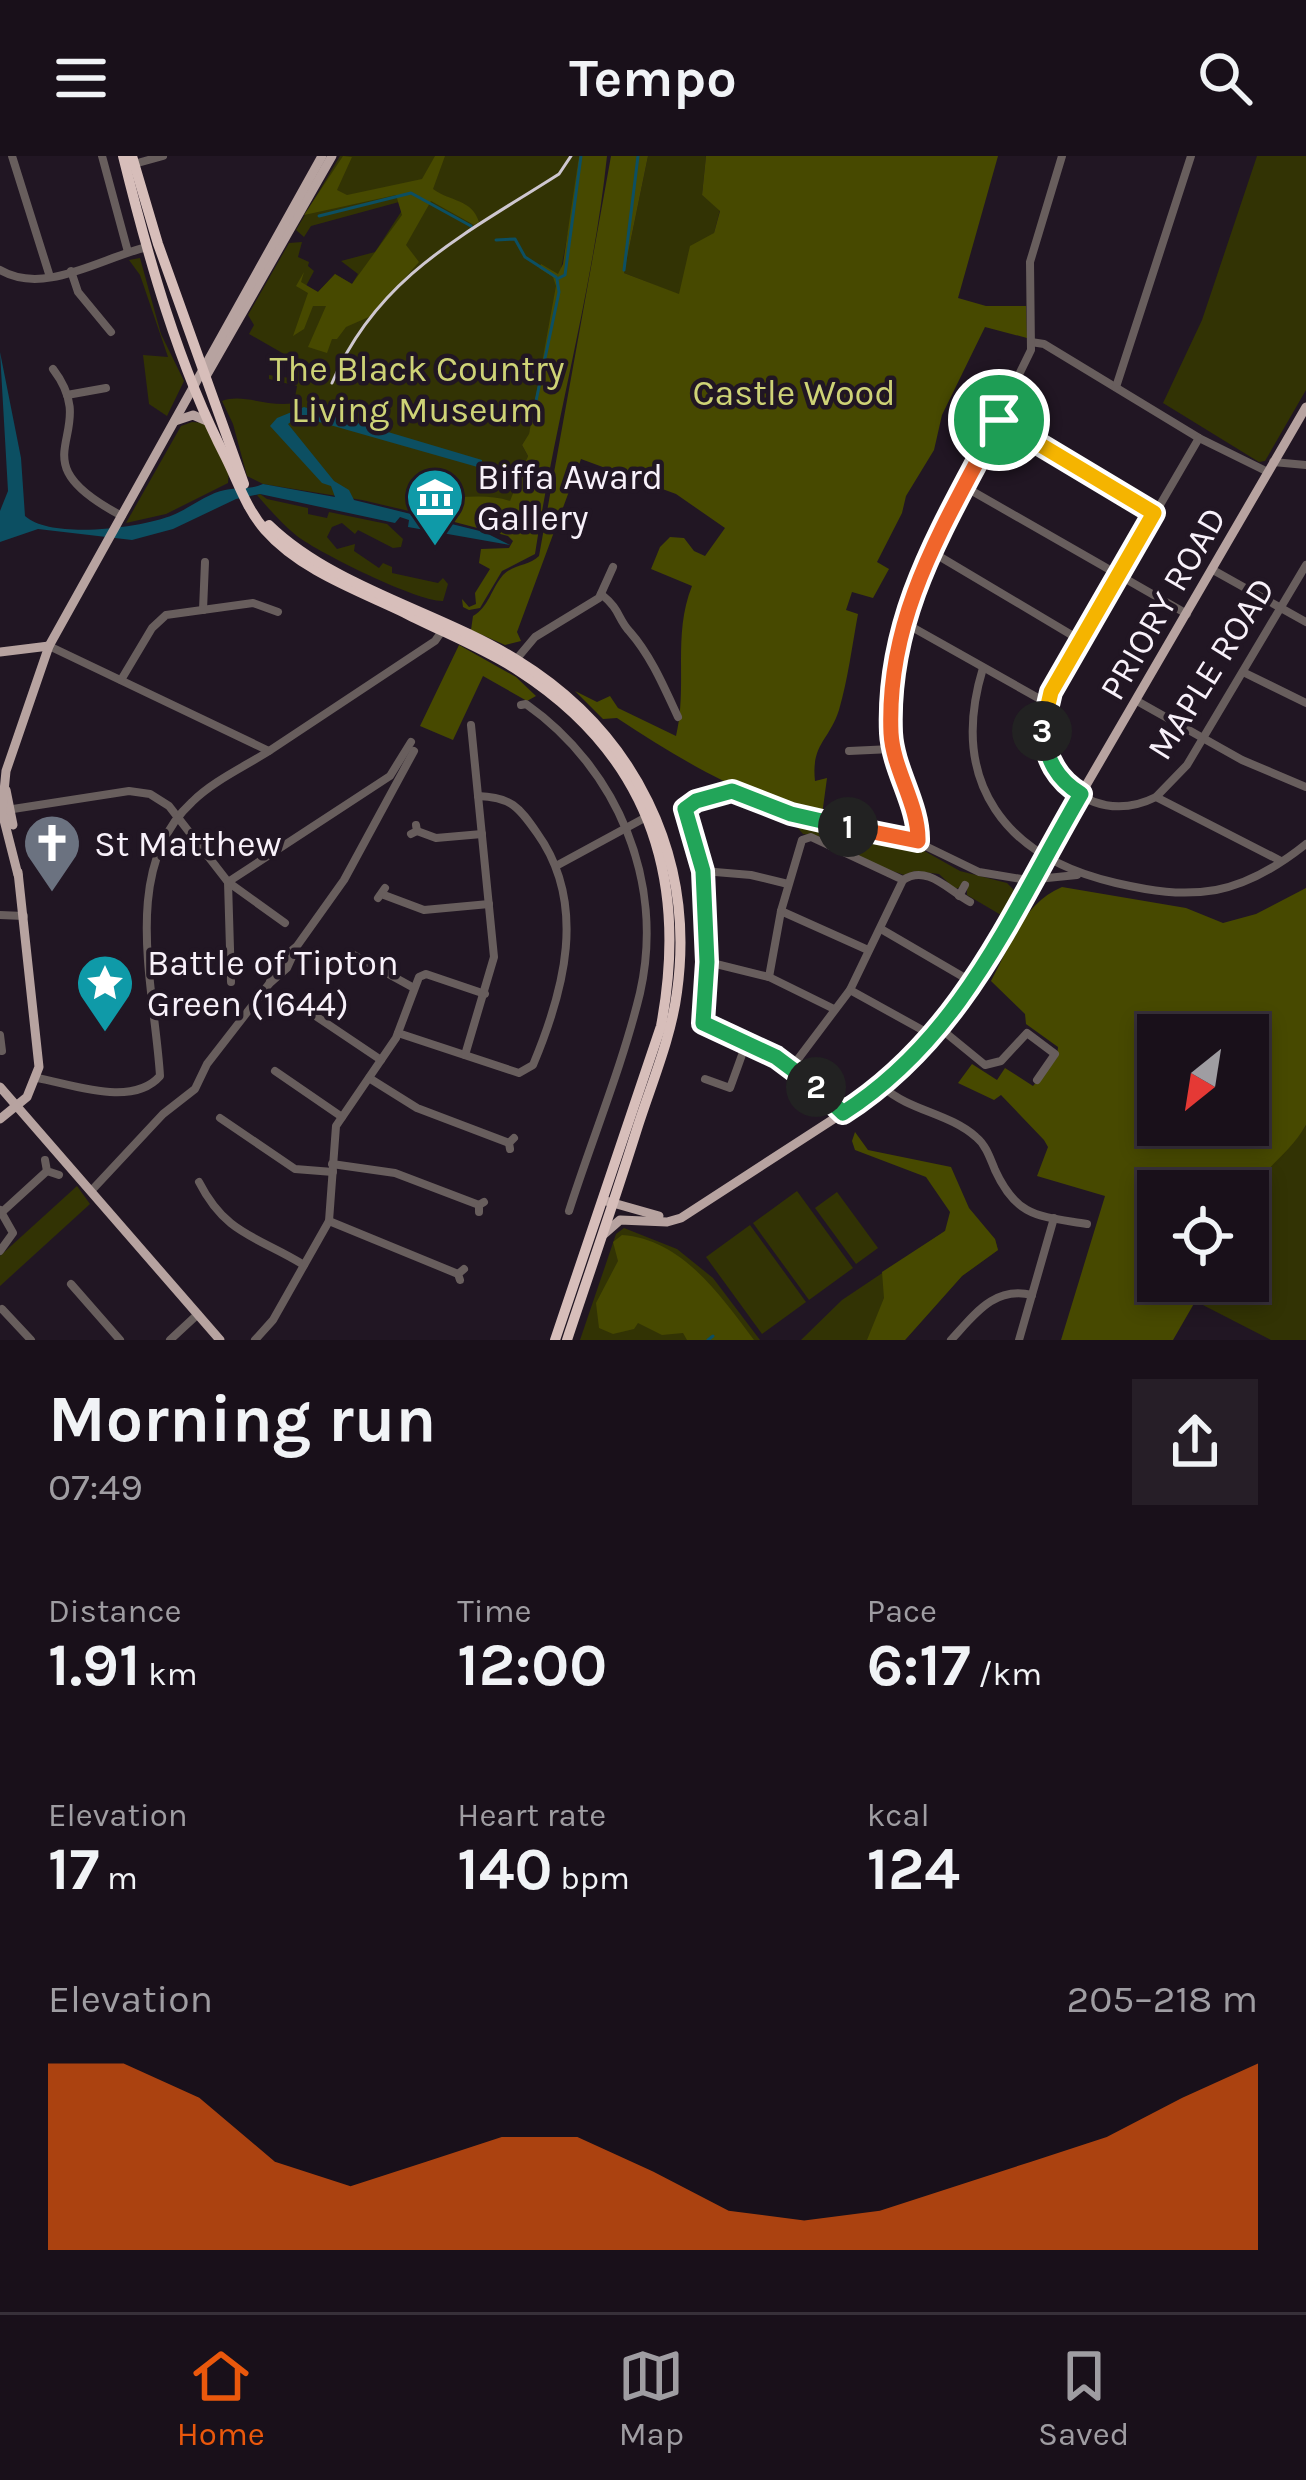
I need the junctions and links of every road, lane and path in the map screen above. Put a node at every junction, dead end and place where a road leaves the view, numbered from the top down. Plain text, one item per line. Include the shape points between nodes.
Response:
1 (12, 156) edge
2 (102, 156) edge
3 (164, 156) edge
4 (322, 156) edge
5 (332, 156) edge
6 (1062, 156) edge
7 (1191, 156) edge
8 (129, 160) edge
9 (153, 245) junction
10 (128, 252) junction
11 (166, 267) junction
12 (0, 270) edge
13 (71, 271) junction
14 (50, 277) junction
15 (104, 321) junction
16 (95, 328) dead end
17 (111, 332) dead end
18 (194, 341) junction
19 (1031, 342) junction
20 (216, 345) junction
21 (53, 369) dead end
22 (197, 383) junction
23 (1116, 387) junction
24 (106, 388) dead end
25 (68, 395) junction
26 (1306, 407) edge
27 (999, 420) junction
28 (174, 421) junction
29 (207, 421) junction
30 (1199, 438) junction
31 (227, 460) junction
32 (1306, 465) edge
33 (1271, 467) junction
34 (240, 483) junction
35 (965, 487) junction
36 (247, 497) junction
37 (1154, 513) junction
38 (120, 519) junction
39 (932, 552) junction
40 (205, 562) dead end
41 (1306, 565) edge
42 (613, 567) dead end
43 (1213, 570) junction
44 (1117, 577) junction
45 (601, 594) junction
46 (1280, 608) junction
47 (202, 610) junction
48 (278, 612) dead end
49 (1187, 614) junction
50 (903, 622) junction
51 (1306, 622) edge
52 (442, 632) junction
53 (1081, 640) junction
54 (49, 646) junction
55 (3, 650) edge
56 (514, 663) junction
57 (983, 668) junction
58 (1243, 672) junction
59 (121, 680) junction
60 (1137, 701) junction
61 (1047, 703) junction
62 (1306, 703) edge
63 (521, 705) dead end
64 (678, 717) dead end
65 (471, 725) dead end
66 (1203, 739) junction
67 (892, 749) junction
68 (268, 751) junction
69 (850, 752) dead end
70 (1306, 787) edge
71 (1081, 794) junction
72 (478, 796) junction
73 (1156, 796) junction
74 (6, 811) edge
75 (651, 814) junction
76 (178, 816) junction
77 (1063, 825) junction
78 (627, 827) junction
79 (415, 830) dead end
80 (482, 834) junction
81 (918, 841) junction
82 (1306, 844) edge
83 (0, 848) edge
84 (14, 849) junction
85 (1044, 858) junction
86 (1281, 860) junction
87 (556, 866) junction
88 (703, 871) junction
89 (1077, 875) junction
90 (901, 879) junction
91 (1031, 879) junction
92 (228, 882) junction
93 (788, 884) junction
94 (965, 885) dead end
95 (382, 894) dead end
96 (958, 896) junction
97 (970, 902) dead end
98 (489, 904) junction
99 (781, 910) junction
100 (0, 915) edge
101 (25, 916) junction
102 (285, 922) dead end
103 (881, 929) junction
104 (868, 950) junction
105 (349, 953) dead end
106 (707, 962) junction
107 (769, 976) junction
108 (232, 982) dead end
109 (972, 982) junction
110 (414, 988) junction
111 (850, 990) junction
112 (485, 994) junction
113 (834, 1010) junction
114 (314, 1015) dead end
115 (398, 1033) junction
116 (938, 1033) junction
117 (0, 1035) edge
118 (747, 1041) junction
119 (2, 1051) edge
120 (465, 1055) junction
121 (381, 1060) junction
122 (792, 1067) junction
123 (273, 1070) dead end
124 (37, 1078) junction
125 (369, 1078) junction
126 (704, 1079) dead end
127 (1037, 1080) dead end
128 (0, 1087) edge
129 (884, 1088) junction
130 (18, 1107) junction
131 (843, 1113) junction
132 (342, 1117) junction
133 (0, 1119) edge
134 (223, 1123) dead end
135 (511, 1143) dead end
136 (45, 1160) dead end
137 (333, 1168) junction
138 (46, 1171) junction
139 (59, 1175) dead end
140 (199, 1182) dead end
141 (92, 1190) junction
142 (607, 1201) junction
143 (480, 1206) dead end
144 (693, 1210) junction
145 (1, 1211) edge
146 (569, 1211) dead end
147 (1054, 1218) junction
148 (329, 1221) junction
149 (1087, 1224) dead end
150 (602, 1235) junction
151 (0, 1252) edge
152 (304, 1265) junction
153 (460, 1275) dead end
154 (71, 1283) dead end
155 (1032, 1295) junction
156 (2, 1309) edge
157 (198, 1314) junction
158 (31, 1340) edge
159 (120, 1340) edge
160 (170, 1340) edge
161 (220, 1340) edge
162 (255, 1340) edge
163 (555, 1340) edge
164 (567, 1340) edge
165 (951, 1340) edge
166 (1019, 1340) edge

1 - 14 street
2 - 10 street
3 - 8 street
4 - 20 main road
5 - 22 main road
6 - 19 street via 1030,262
7 - 23 street
8 - 9 highway
9 - 10 street
9 - 11 highway
9 - 22 highway
10 - 13 street
11 - 18 highway
11 - 22 highway
12 - 14 street via 27,281
13 - 14 street
13 - 15 street
15 - 16 street
15 - 17 street
18 - 20 main road
18 - 22 highway
19 - 23 street
19 - 27 street
20 - 22 main road
21 - 25 street
22 - 28 main road
22 - 29 highway
22 - 31 highway
22 - 34 highway
23 - 30 street
24 - 25 street
25 - 38 street via 66,473
26 - 33 main road, PRIORY ROAD
27 - 35 street
27 - 37 street
28 - 29 main road
28 - 38 main road
29 - 31 highway
30 - 33 street
30 - 37 street
31 - 34 highway
32 - 33 street
33 - 43 main road, PRIORY ROAD
34 - 36 highway
35 - 39 street
35 - 44 street
36 - 52 highway via 263,529 292,554
36 - 56 highway via 273,529 320,562
37 - 44 street
38 - 54 main road
39 - 50 street
39 - 53 street
40 - 47 street
41 - 46 street, MAPLE ROAD
42 - 45 street
43 - 46 street
43 - 49 main road, PRIORY ROAD
44 - 49 street
44 - 53 street
45 - 56 street via 535,637
45 - 64 street via 640,640
46 - 51 street
46 - 58 street, MAPLE ROAD
47 - 48 street via 253,603
47 - 59 street via 157,621
49 - 60 main road, PRIORY ROAD
50 - 57 street
50 - 67 street via 890,700
52 - 56 highway
52 - 68 street
53 - 61 street
54 - 55 main road
54 - 59 street
54 - 74 main road via 18,728
56 - 75 highway via 594,731
57 - 61 street
57 - 85 street via 971,736 980,777 1002,818
58 - 62 street
58 - 66 street, MAPLE ROAD
59 - 68 street
60 - 66 street
60 - 71 main road, PRIORY ROAD
61 - 71 street via 1042,731 1051,765
63 - 78 street via 580,752
65 - 72 street
66 - 70 street
66 - 73 street, MAPLE ROAD
67 - 69 street
67 - 81 street
68 - 76 street
71 - 73 street via 1125,807
71 - 77 main road, PRIORY ROAD
72 - 80 street
72 - 87 street via 517,805
73 - 86 street
74 - 76 street via 129,791 150,794
74 - 84 main road
75 - 78 street
75 - 142 highway via 680,910 677,993
76 - 92 street
76 - 124 street via 147,900 160,1076 122,1092
77 - 85 main road, PRIORY ROAD
77 - 85 main road, PRIORY ROAD
78 - 87 street
78 - 146 street via 644,901 645,961
79 - 80 street via 436,838
80 - 98 street
81 - 88 street via 791,814 732,791 685,809
81 - 91 street via 962,867
82 - 86 street
83 - 84 street
84 - 101 main road
85 - 89 street
85 - 91 main road, PRIORY ROAD
86 - 89 street via 1219,889 1169,895
87 - 120 street via 567,924 564,971 533,1065 519,1073
88 - 93 street
88 - 106 street
89 - 91 street
90 - 93 street via 807,838
90 - 96 street via 938,878
90 - 103 street
91 - 109 main road, PRIORY ROAD
92 - 102 street
92 - 108 street
92 - 141 street via 390,776 413,746 344,880 278,962 195,1089
93 - 99 street
94 - 96 street
95 - 98 street via 424,910
96 - 97 street
98 - 112 street via 494,956
99 - 104 street
99 - 107 street
100 - 101 street
101 - 124 main road
103 - 104 street
103 - 109 street
104 - 111 street
105 - 110 street
106 - 107 street
106 - 118 street via 703,1023
107 - 113 street
109 - 116 main road, PRIORY ROAD
110 - 112 street via 427,974
110 - 115 street
111 - 113 street
111 - 116 street
112 - 120 street
113 - 122 street
114 - 121 street
115 - 120 street
115 - 121 street
116 - 127 street via 985,1065 1001,1061 1027,1033 1055,1054
116 - 129 main road, PRIORY ROAD
117 - 119 street
118 - 122 street
118 - 126 street via 730,1088
121 - 125 street
122 - 131 street
123 - 132 street
124 - 130 main road
125 - 132 street
125 - 135 street via 417,1108
128 - 130 main road
129 - 131 main road, PRIORY ROAD
129 - 147 street via 977,1138 1014,1204
130 - 133 main road
130 - 141 main road
131 - 144 main road, PRIORY ROAD
132 - 137 street
134 - 137 street via 295,1169
136 - 138 street
137 - 143 street via 395,1173
137 - 148 street
138 - 139 street
138 - 145 street
140 - 152 street via 226,1223
141 - 157 main road
142 - 144 main road via 655,1216
142 - 150 highway
142 - 163 highway
144 - 150 main road, PRIORY ROAD via 667,1222 620,1220
145 - 151 street via 13,1233
147 - 149 street
147 - 155 street
148 - 152 street
148 - 153 street
150 - 164 highway
152 - 162 street
154 - 159 street
155 - 165 street via 998,1293
155 - 166 street
156 - 158 street
157 - 160 street
157 - 161 main road

